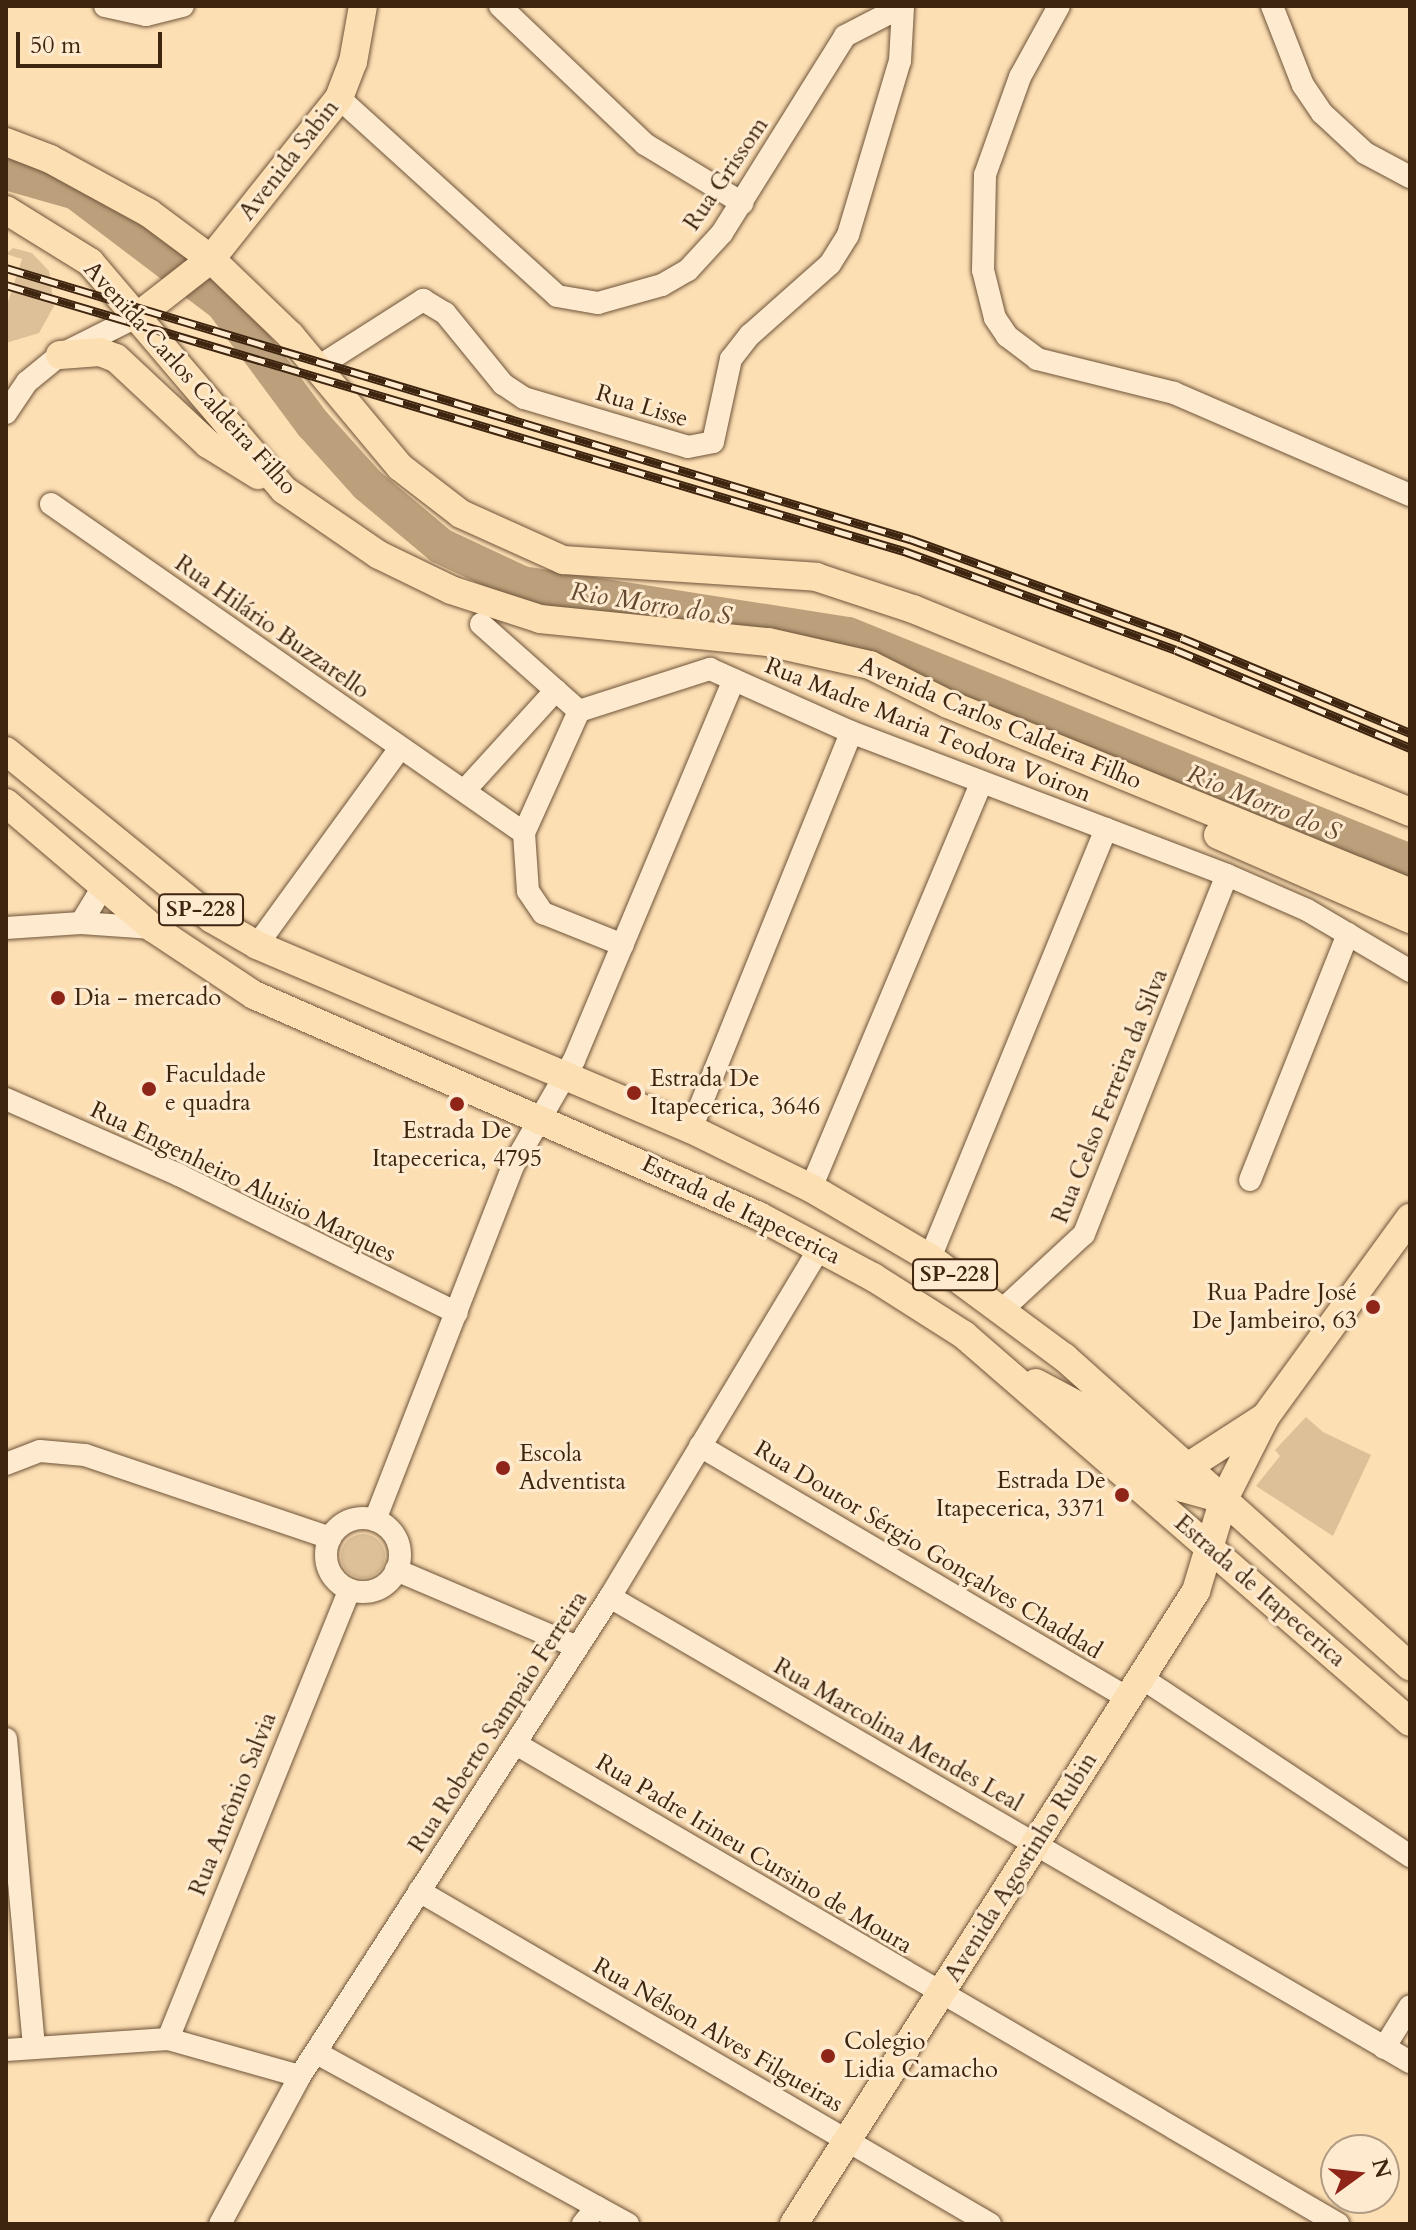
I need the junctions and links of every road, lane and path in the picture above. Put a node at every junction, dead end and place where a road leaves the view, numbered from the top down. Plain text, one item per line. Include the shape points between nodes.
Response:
1 (105, 6) edge
2 (183, 6) edge
3 (363, 6) edge
4 (500, 6) edge
5 (903, 6) edge
6 (1059, 6) edge
7 (1272, 6) edge
8 (339, 98) junction
9 (6, 142) edge
10 (1410, 177) edge
11 (742, 203) junction
12 (6, 210) edge
13 (205, 264) junction
14 (138, 316) junction
15 (156, 338) junction
16 (60, 355) junction
17 (318, 367) junction
18 (146, 384) junction
19 (6, 413) edge
20 (284, 490) junction
21 (1410, 495) edge
22 (51, 504) dead end
23 (481, 624) dead end
24 (734, 680) junction
25 (556, 690) junction
26 (948, 704) junction
27 (579, 711) junction
28 (851, 732) junction
29 (400, 748) junction
30 (7, 752) edge
31 (981, 783) junction
32 (465, 790) junction
33 (6, 803) edge
34 (1410, 812) edge
35 (1106, 829) junction
36 (524, 833) junction
37 (1227, 875) junction
38 (104, 885) junction
39 (1410, 893) edge
40 (1410, 919) edge
41 (81, 923) junction
42 (6, 928) edge
43 (153, 928) junction
44 (1348, 934) junction
45 (257, 945) junction
46 (623, 945) junction
47 (1410, 971) edge
48 (565, 1079) junction
49 (6, 1099) edge
50 (541, 1118) junction
51 (691, 1129) junction
52 (1250, 1180) dead end
53 (811, 1188) junction
54 (1410, 1218) edge
55 (820, 1248) junction
56 (930, 1258) junction
57 (1003, 1309) junction
58 (457, 1313) junction
59 (1002, 1367) junction
60 (1266, 1416) junction
61 (700, 1446) junction
62 (6, 1464) edge
63 (1189, 1466) junction
64 (1224, 1499) junction
65 (375, 1520) junction
66 (330, 1538) junction
67 (1210, 1549) junction
68 (396, 1570) junction
69 (349, 1590) junction
70 (610, 1597) junction
71 (577, 1647) junction
72 (1410, 1666) edge
73 (1410, 1676) edge
74 (1135, 1688) junction
75 (1410, 1722) edge
76 (6, 1739) edge
77 (516, 1744) junction
78 (1035, 1845) junction
79 (1410, 1856) edge
80 (419, 1891) junction
81 (940, 1994) junction
82 (1410, 2006) edge
83 (168, 2039) junction
84 (34, 2047) junction
85 (1384, 2048) junction
86 (6, 2050) edge
87 (317, 2053) junction
88 (1410, 2062) edge
89 (300, 2076) junction
90 (846, 2140) junction
91 (590, 2215) edge
92 (220, 2224) edge
93 (628, 2224) edge
94 (794, 2224) edge
95 (990, 2224) edge
96 (1338, 2224) edge

1 - 2 street via 146,15
3 - 8 main road, Avenida Sabin via 353,62
4 - 11 street via 645,144
5 - 11 street, Rua Grissom via 845,36
5 - 17 street, Rua Lisse via 900,61 848,235 830,264 750,335 731,359 713,442 688,447 524,398 503,384 445,313 423,300
6 - 21 street via 1020,77 985,175 983,270 995,318 1007,336 1037,359 1174,393
7 - 10 street via 1303,85 1322,113 1365,153
8 - 11 street, Rua Grissom via 523,268 557,296 575,303 633,293 688,270
8 - 13 main road, Avenida Sabin
9 - 13 main road via 50,159 149,213
12 - 14 main road, Avenida Carlos Caldeira Filho via 90,262
13 - 14 main road, Avenida Sabin
13 - 17 main road
14 - 15 main road, Avenida Carlos Caldeira Filho
14 - 16 street
15 - 18 main road
15 - 20 main road, Avenida Carlos Caldeira Filho
16 - 18 main road via 110,354
16 - 19 street via 27,382
17 - 34 main road via 367,431 431,495 563,560 816,577 913,609
18 - 20 main road via 208,444
20 - 26 main road, Avenida Carlos Caldeira Filho via 379,555 498,608 576,626 699,632 804,648 870,665
22 - 29 street, Rua Hilário Buzzarello
23 - 25 street
24 - 27 street, Rua Madre Maria Teodora Voiron via 706,669
24 - 28 street, Rua Madre Maria Teodora Voiron
24 - 46 street
25 - 27 street
25 - 32 street
26 - 39 main road, Avenida Carlos Caldeira Filho
26 - 40 main road via 1031,752
27 - 36 street
28 - 31 street, Rua Madre Maria Teodora Voiron
28 - 51 street
29 - 32 street, Rua Hilário Buzzarello
29 - 45 street
30 - 45 main road, Estrada de Itapecerica / SP-228 via 201,911
31 - 35 street, Rua Madre Maria Teodora Voiron
31 - 53 street
32 - 36 street, Rua Hilário Buzzarello
33 - 38 main road, Estrada de Itapecerica / SP-228
35 - 37 street, Rua Madre Maria Teodora Voiron
35 - 56 street
36 - 46 street via 533,905
37 - 44 street, Rua Madre Maria Teodora Voiron
37 - 57 street, Rua Celso Ferreira da Silva via 1084,1234
38 - 41 street
38 - 43 main road, Estrada de Itapecerica / SP-228
41 - 42 street
41 - 43 street
43 - 50 main road, Estrada de Itapecerica / SP-228 via 254,995 312,1024
44 - 47 street, Rua Madre Maria Teodora Voiron
44 - 52 street
45 - 48 main road, Estrada de Itapecerica / SP-228
46 - 48 street
48 - 50 street
48 - 51 main road, Estrada de Itapecerica / SP-228
49 - 58 street, Rua Engenheiro Aluisio Marques via 179,1175
50 - 55 main road, Estrada de Itapecerica / SP-228 via 652,1165
50 - 58 street via 514,1164
51 - 53 main road, Estrada de Itapecerica / SP-228
53 - 56 main road, Estrada de Itapecerica / SP-228
54 - 60 main road
55 - 59 main road, Estrada de Itapecerica / SP-228 via 964,1335
55 - 61 street, Rua Roberto Sampaio Ferreira
56 - 57 main road, Estrada de Itapecerica / SP-228
57 - 63 main road, Estrada de Itapecerica / SP-228
58 - 65 street
59 - 64 main road via 1079,1406 1183,1488
59 - 67 main road, Estrada de Itapecerica / SP-228
60 - 63 main road
60 - 64 main road, Avenida Agostinho Rubin
61 - 70 street, Rua Roberto Sampaio Ferreira
61 - 74 street, Rua Doutor Sérgio Gonçalves Chaddad
62 - 66 street via 40,1451 106,1459
63 - 64 main road, Estrada de Itapecerica / SP-228
64 - 67 main road, Avenida Agostinho Rubin
64 - 72 main road, Estrada de Itapecerica / SP-228
65 - 66 street via 349,1520
65 - 68 street via 398,1544
66 - 69 street via 330,1572
67 - 73 main road via 1264,1562 1356,1643
67 - 74 main road, Avenida Agostinho Rubin via 1196,1591
67 - 75 main road, Estrada de Itapecerica / SP-228
68 - 69 street via 377,1589
68 - 71 street
69 - 83 street, Rua Antônio Salvia
70 - 71 street, Rua Roberto Sampaio Ferreira
70 - 78 street, Rua Marcolina Mendes Leal
71 - 77 street, Rua Roberto Sampaio Ferreira
74 - 78 main road, Avenida Agostinho Rubin
74 - 79 street, Rua Doutor Sérgio Gonçalves Chaddad
76 - 84 street
77 - 80 street, Rua Roberto Sampaio Ferreira
77 - 81 street, Rua Padre Irineu Cursino de Moura
78 - 81 main road, Avenida Agostinho Rubin
78 - 85 street, Rua Marcolina Mendes Leal
80 - 87 street, Rua Roberto Sampaio Ferreira
80 - 90 street, Rua Nélson Alves Filgueiras
81 - 90 main road, Avenida Agostinho Rubin
81 - 96 street, Rua Padre Irineu Cursino de Moura
82 - 85 street
83 - 84 street
83 - 89 street
84 - 86 street
85 - 88 street, Rua Marcolina Mendes Leal
87 - 89 street, Rua Roberto Sampaio Ferreira
87 - 91 street
89 - 92 street, Rua Roberto Sampaio Ferreira
90 - 94 main road, Avenida Agostinho Rubin
90 - 95 street, Rua Nélson Alves Filgueiras
91 - 93 street

